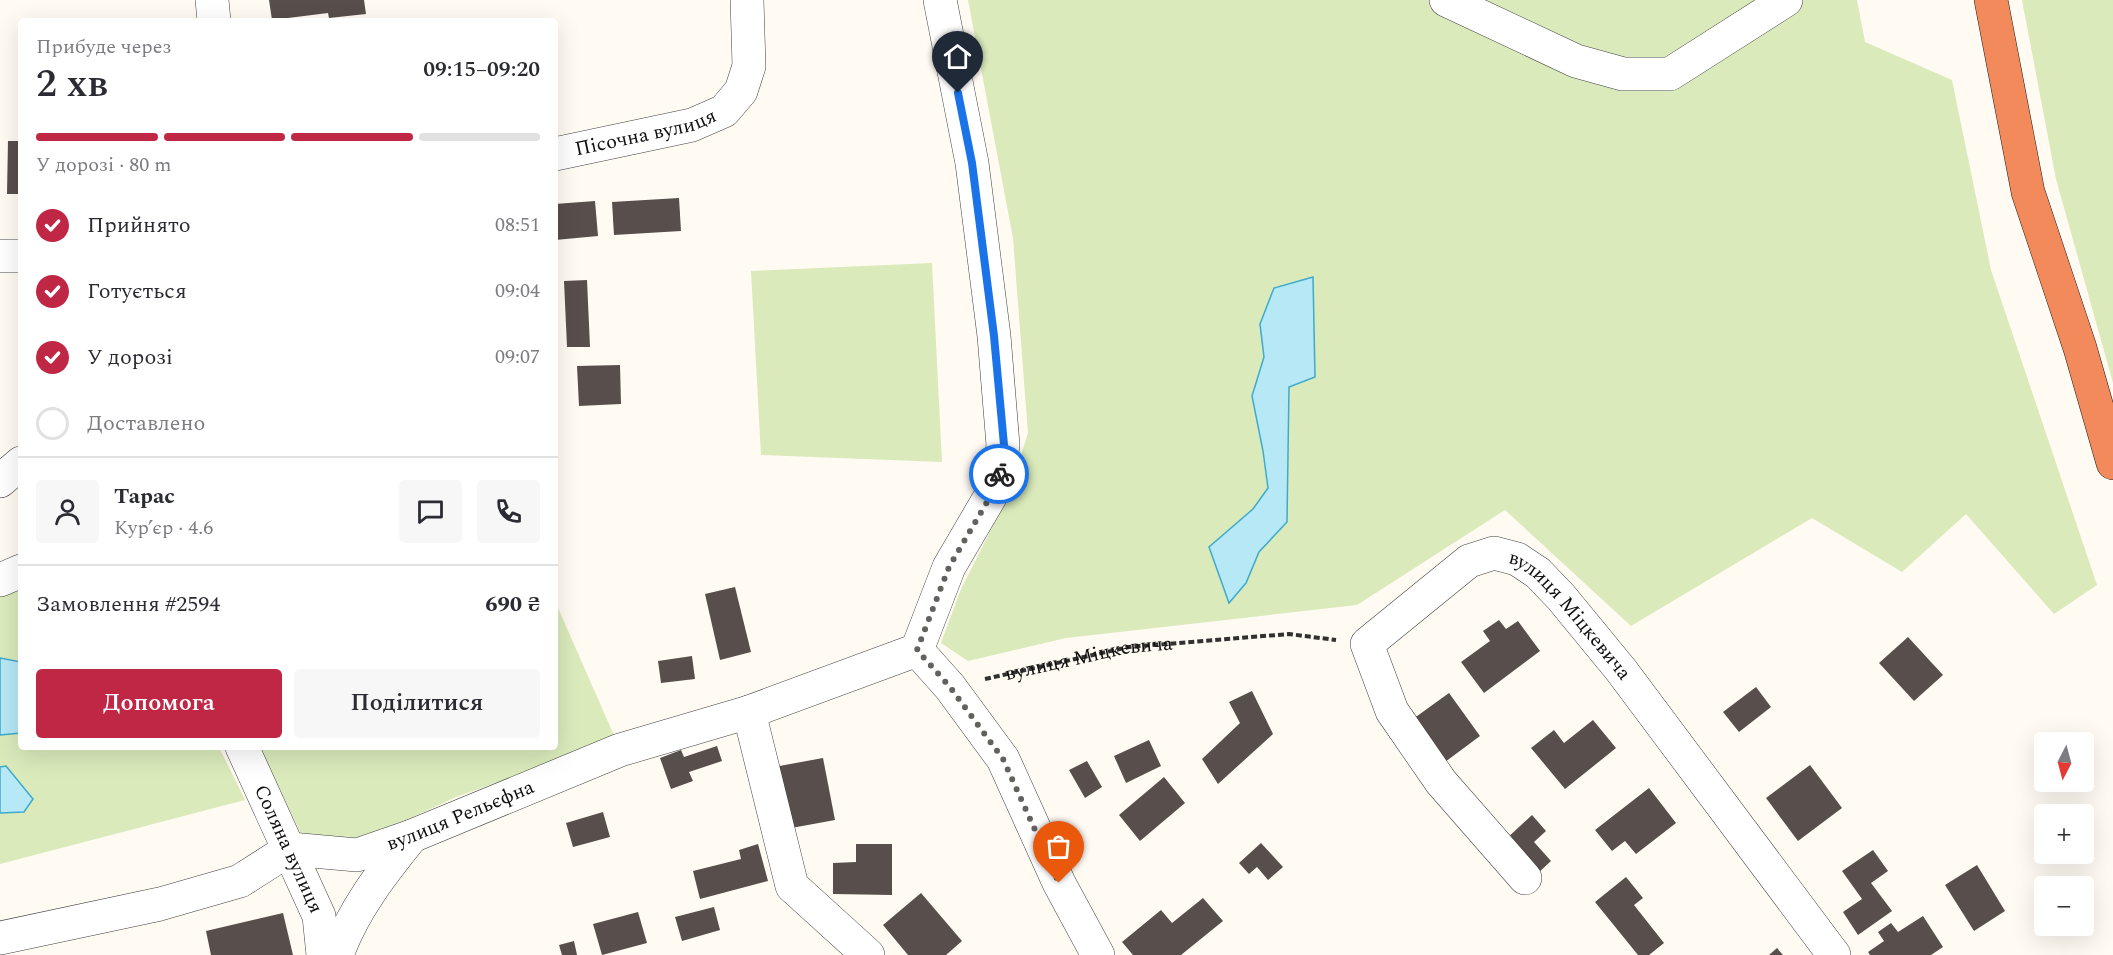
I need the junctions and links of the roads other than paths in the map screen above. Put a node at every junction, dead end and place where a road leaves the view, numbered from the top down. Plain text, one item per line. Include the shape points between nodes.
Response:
1 (212, 0) edge
2 (747, 0) edge
3 (940, 0) edge
4 (1446, 0) edge
5 (1786, 0) edge
6 (1991, 0) edge
7 (214, 18) edge
8 (558, 153) edge
9 (0, 256) edge
10 (18, 256) edge
11 (2113, 463) edge
12 (18, 466) edge
13 (0, 481) edge
14 (18, 572) edge
15 (0, 580) edge
16 (917, 650) junction
17 (749, 712) junction
18 (243, 750) edge
19 (412, 836) junction
20 (290, 849) junction
21 (1525, 878) dead end
22 (0, 938) edge
23 (323, 955) edge
24 (337, 955) edge
25 (868, 955) edge
26 (1098, 955) edge
27 (1833, 955) edge

1 - 7 street
2 - 8 street, Пісочна вулиця via 749,66 741,91 724,111 692,126
3 - 16 street via 972,163 1004,445 997,485 949,567
4 - 5 street via 1576,61 1623,74 1670,74
6 - 11 highway via 2028,192
9 - 10 street
12 - 13 street
14 - 15 street
16 - 17 street, вулиця Рельєфна
16 - 26 street via 1003,759 1059,883
17 - 19 street, вулиця Рельєфна via 620,750
17 - 25 street via 792,886
18 - 20 street, Соляна вулиця
19 - 20 street, вулиця Рельєфна via 357,855
19 - 24 street via 372,886
20 - 22 street via 240,881 160,904
20 - 23 street, Соляна вулиця via 319,916
21 - 27 street, вулиця Міцкевича via 1441,782 1392,711 1367,644 1469,561 1494,554 1517,559 1538,573 1561,597 1621,670

